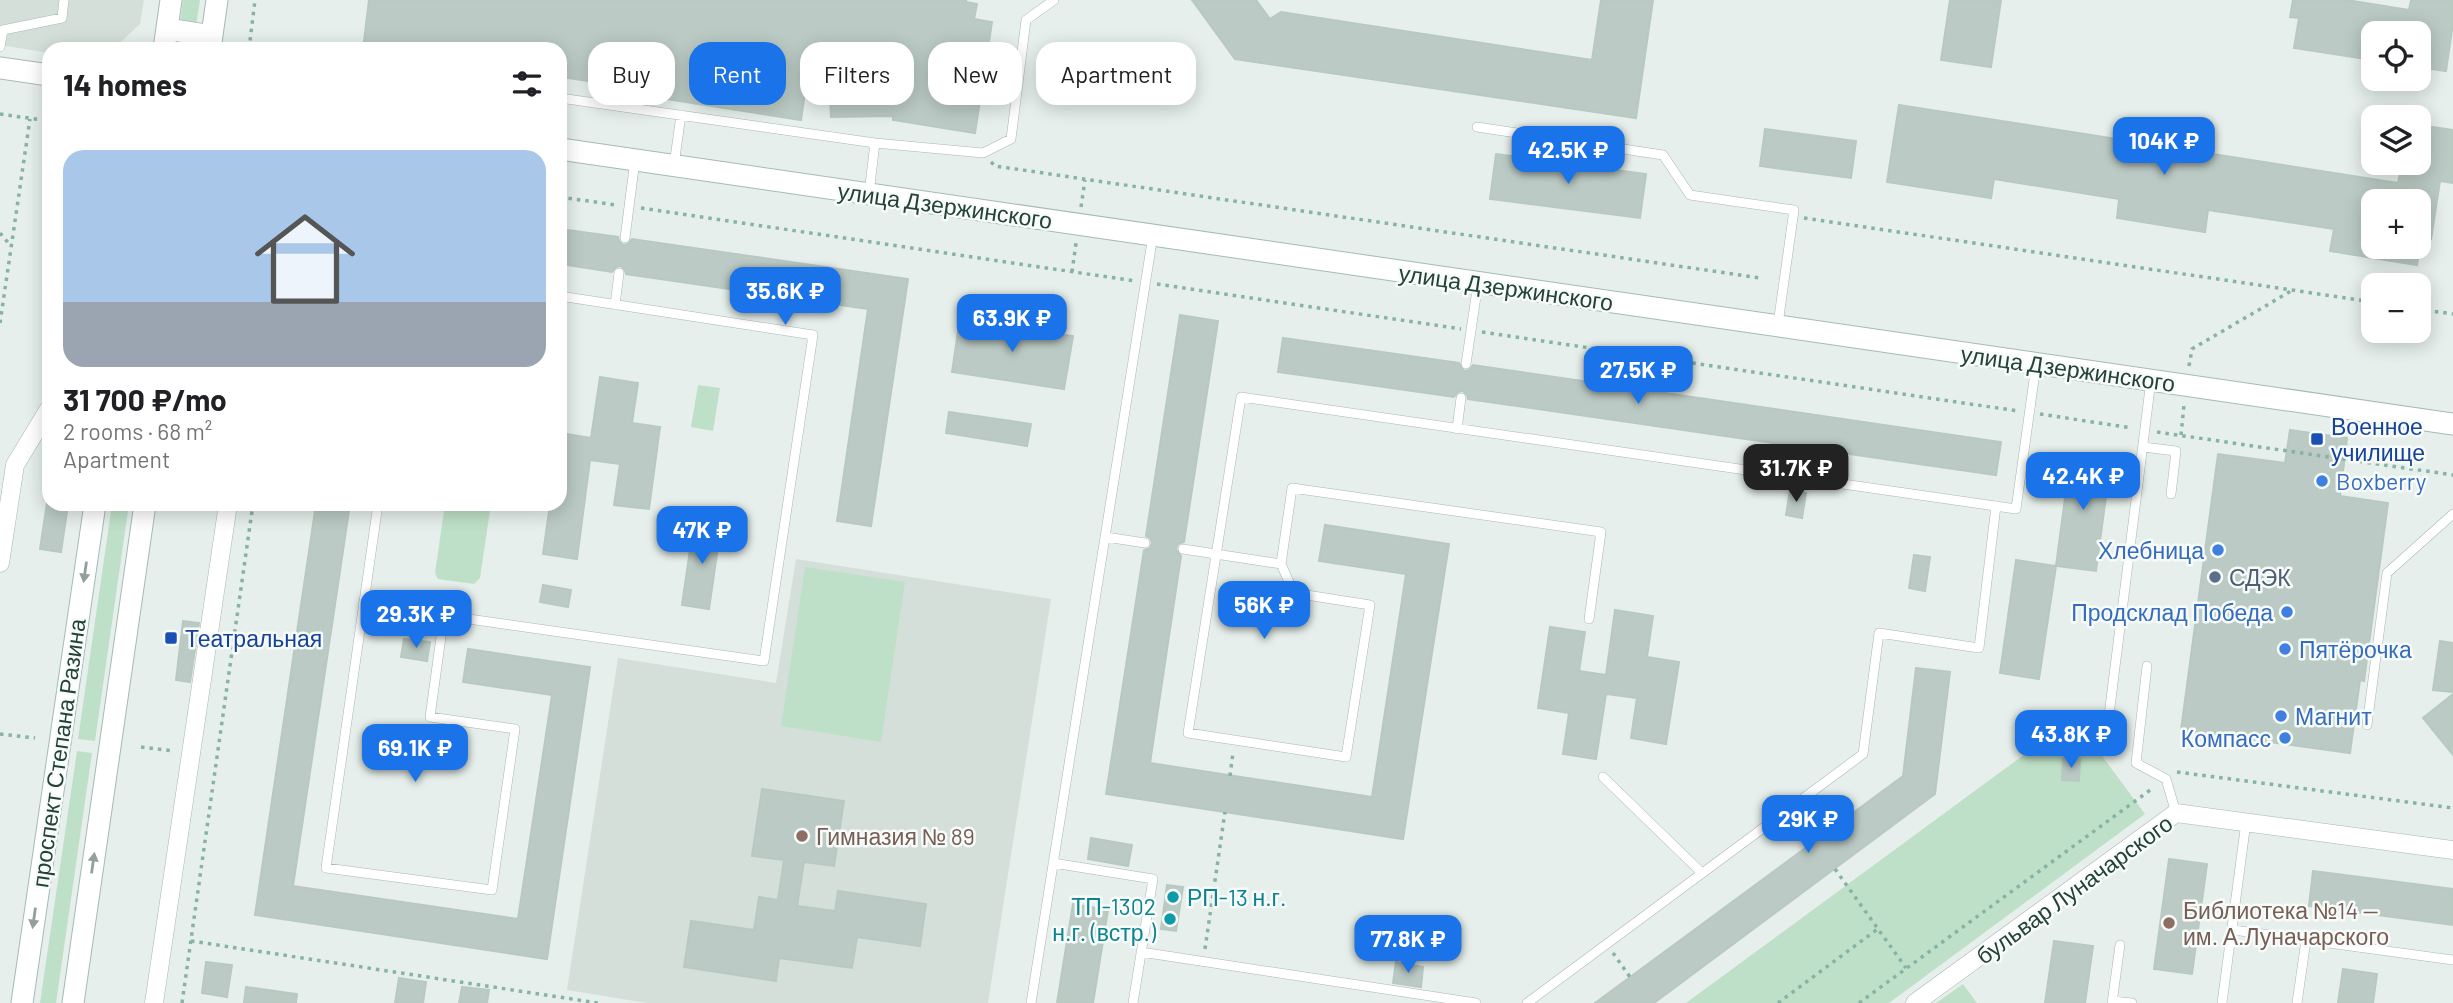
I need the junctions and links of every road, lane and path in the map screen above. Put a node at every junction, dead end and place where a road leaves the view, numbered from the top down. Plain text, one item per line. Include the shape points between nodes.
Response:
1 (64, 0) edge
2 (171, 0) edge
3 (217, 0) edge
4 (256, 0) edge
5 (1055, 0) edge
6 (1, 28) edge
7 (165, 39) edge
8 (200, 42) edge
9 (211, 42) edge
10 (250, 42) edge
11 (0, 47) edge
12 (0, 68) edge
13 (42, 74) edge
14 (567, 99) edge
15 (0, 114) edge
16 (681, 116) junction
17 (30, 119) junction
18 (42, 120) edge
19 (1477, 127) dead end
20 (875, 143) junction
21 (567, 150) edge
22 (635, 160) junction
23 (674, 165) junction
24 (995, 166) dead end
25 (869, 194) junction
26 (567, 198) edge
27 (629, 207) junction
28 (1804, 218) dead end
29 (0, 233) edge
30 (1153, 235) junction
31 (625, 238) dead end
32 (11, 246) junction
33 (619, 273) dead end
34 (1760, 278) dead end
35 (1146, 282) junction
36 (1478, 282) junction
37 (2293, 290) junction
38 (567, 297) edge
39 (2361, 300) edge
40 (615, 305) junction
41 (2431, 311) edge
42 (2453, 314) edge
43 (0, 323) edge
44 (1778, 326) junction
45 (1471, 330) junction
46 (1466, 364) dead end
47 (2036, 364) junction
48 (2151, 380) junction
49 (2187, 386) junction
50 (1461, 398) dead end
51 (2029, 413) junction
52 (42, 421) edge
53 (2453, 424) edge
54 (1457, 429) junction
55 (2145, 430) junction
56 (2181, 435) junction
57 (2143, 447) junction
58 (2453, 475) edge
59 (2171, 494) dead end
60 (1996, 506) junction
61 (94, 511) edge
62 (144, 511) edge
63 (227, 511) edge
64 (252, 511) edge
65 (377, 511) edge
66 (2453, 514) edge
67 (1106, 537) junction
68 (1145, 542) dead end
69 (1183, 549) dead end
70 (1216, 553) junction
71 (0, 564) edge
72 (1281, 564) junction
73 (363, 604) junction
74 (444, 615) junction
75 (1589, 619) dead end
76 (2147, 666) dead end
77 (2367, 725) dead end
78 (2107, 731) dead end
79 (0, 734) edge
80 (35, 738) dead end
81 (1234, 740) junction
82 (1230, 776) dead end
83 (1603, 777) dead end
84 (2165, 779) junction
85 (1791, 807) junction
86 (2453, 808) edge
87 (1225, 812) dead end
88 (2176, 813) junction
89 (2246, 822) junction
90 (1815, 841) dead end
91 (2453, 850) edge
92 (1054, 863) junction
93 (1835, 869) dead end
94 (1702, 873) junction
95 (1879, 928) junction
96 (2233, 930) junction
97 (2306, 940) junction
98 (191, 941) junction
99 (1607, 944) junction
100 (2120, 945) dead end
101 (1141, 952) junction
102 (2453, 960) edge
103 (1203, 962) junction
104 (1906, 968) junction
105 (1630, 977) dead end
106 (2112, 1002) edge
107 (22, 1003) edge
108 (73, 1003) edge
109 (154, 1003) edge
110 (182, 1003) edge
111 (599, 1003) edge
112 (1031, 1003) edge
113 (1133, 1003) edge
114 (1476, 1003) edge
115 (1527, 1003) edge
116 (1778, 1003) edge
117 (1859, 1003) edge
118 (1915, 1003) edge
119 (2132, 1003) edge
120 (2222, 1003) edge
121 (2297, 1003) edge

1 - 6 lane via 62,18
2 - 7 main road
3 - 9 main road
4 - 10 path
5 - 20 lane via 1026,20 1011,139 983,153
6 - 11 lane
7 - 8 main road
12 - 13 main road
14 - 16 lane
15 - 17 path
16 - 20 lane
16 - 23 lane
17 - 18 path
17 - 32 path
19 - 44 lane via 1664,155 1690,195 1794,210
20 - 25 lane
21 - 22 main road, улица Дзержинского
22 - 23 main road, улица Дзержинского
22 - 27 lane
23 - 25 main road, улица Дзержинского
24 - 34 path
25 - 30 main road, улица Дзержинского
26 - 27 path
27 - 31 lane
27 - 35 path
28 - 37 path
29 - 32 path
30 - 35 lane
30 - 36 main road, улица Дзержинского
32 - 43 path
33 - 40 lane
35 - 45 path
35 - 67 lane
36 - 44 main road, улица Дзержинского
36 - 45 lane
37 - 39 path
37 - 49 path via 2192,349
38 - 40 lane
40 - 74 lane via 813,335 764,661
41 - 42 path
44 - 47 main road, улица Дзержинского
45 - 46 lane
45 - 51 path
47 - 48 main road, улица Дзержинского
47 - 51 lane
48 - 49 main road, улица Дзержинского
48 - 55 lane
49 - 53 main road, улица Дзержинского
49 - 56 path
50 - 54 lane
51 - 55 path
51 - 60 lane via 2016,509
52 - 71 street via 15,465
54 - 60 lane
54 - 70 lane via 1241,397
55 - 56 path
55 - 57 lane
56 - 58 path
57 - 59 lane via 2176,451
57 - 78 lane
60 - 85 lane via 1979,648 1879,633 1863,754
61 -> 107 main road, проспект Степана Разина
108 -> 62 main road
63 - 109 street
64 - 98 path
65 - 73 lane
66 - 77 lane via 2387,573
67 - 68 lane
67 - 92 lane
69 - 70 lane
70 - 72 lane
70 - 81 lane via 1188,733
72 - 75 lane via 1292,488 1601,532
72 - 81 lane via 1294,593 1370,605 1346,757
73 - 74 lane
73 - 74 lane via 326,868 492,891 515,729 430,716
76 - 84 lane via 2136,763
79 - 80 path
81 - 82 path
83 - 94 lane
84 - 86 path via 2177,772
84 - 88 lane
84 - 104 path
85 - 90 path
85 - 94 lane
87 - 103 path
88 - 89 street, бульвар Луначарского
88 - 118 street, бульвар Луначарского
89 - 91 street, бульвар Луначарского
89 - 96 lane
92 - 101 lane via 1153,879
92 - 112 lane
93 - 95 path
94 - 99 lane
95 - 104 path
95 - 116 path
96 - 97 lane
96 - 120 lane
97 - 102 lane
97 - 121 lane
98 - 110 path
98 - 111 path
99 - 105 path
99 - 115 lane
100 - 106 lane
101 - 103 lane
101 - 113 lane
103 - 114 lane
104 - 117 path
106 - 119 lane

